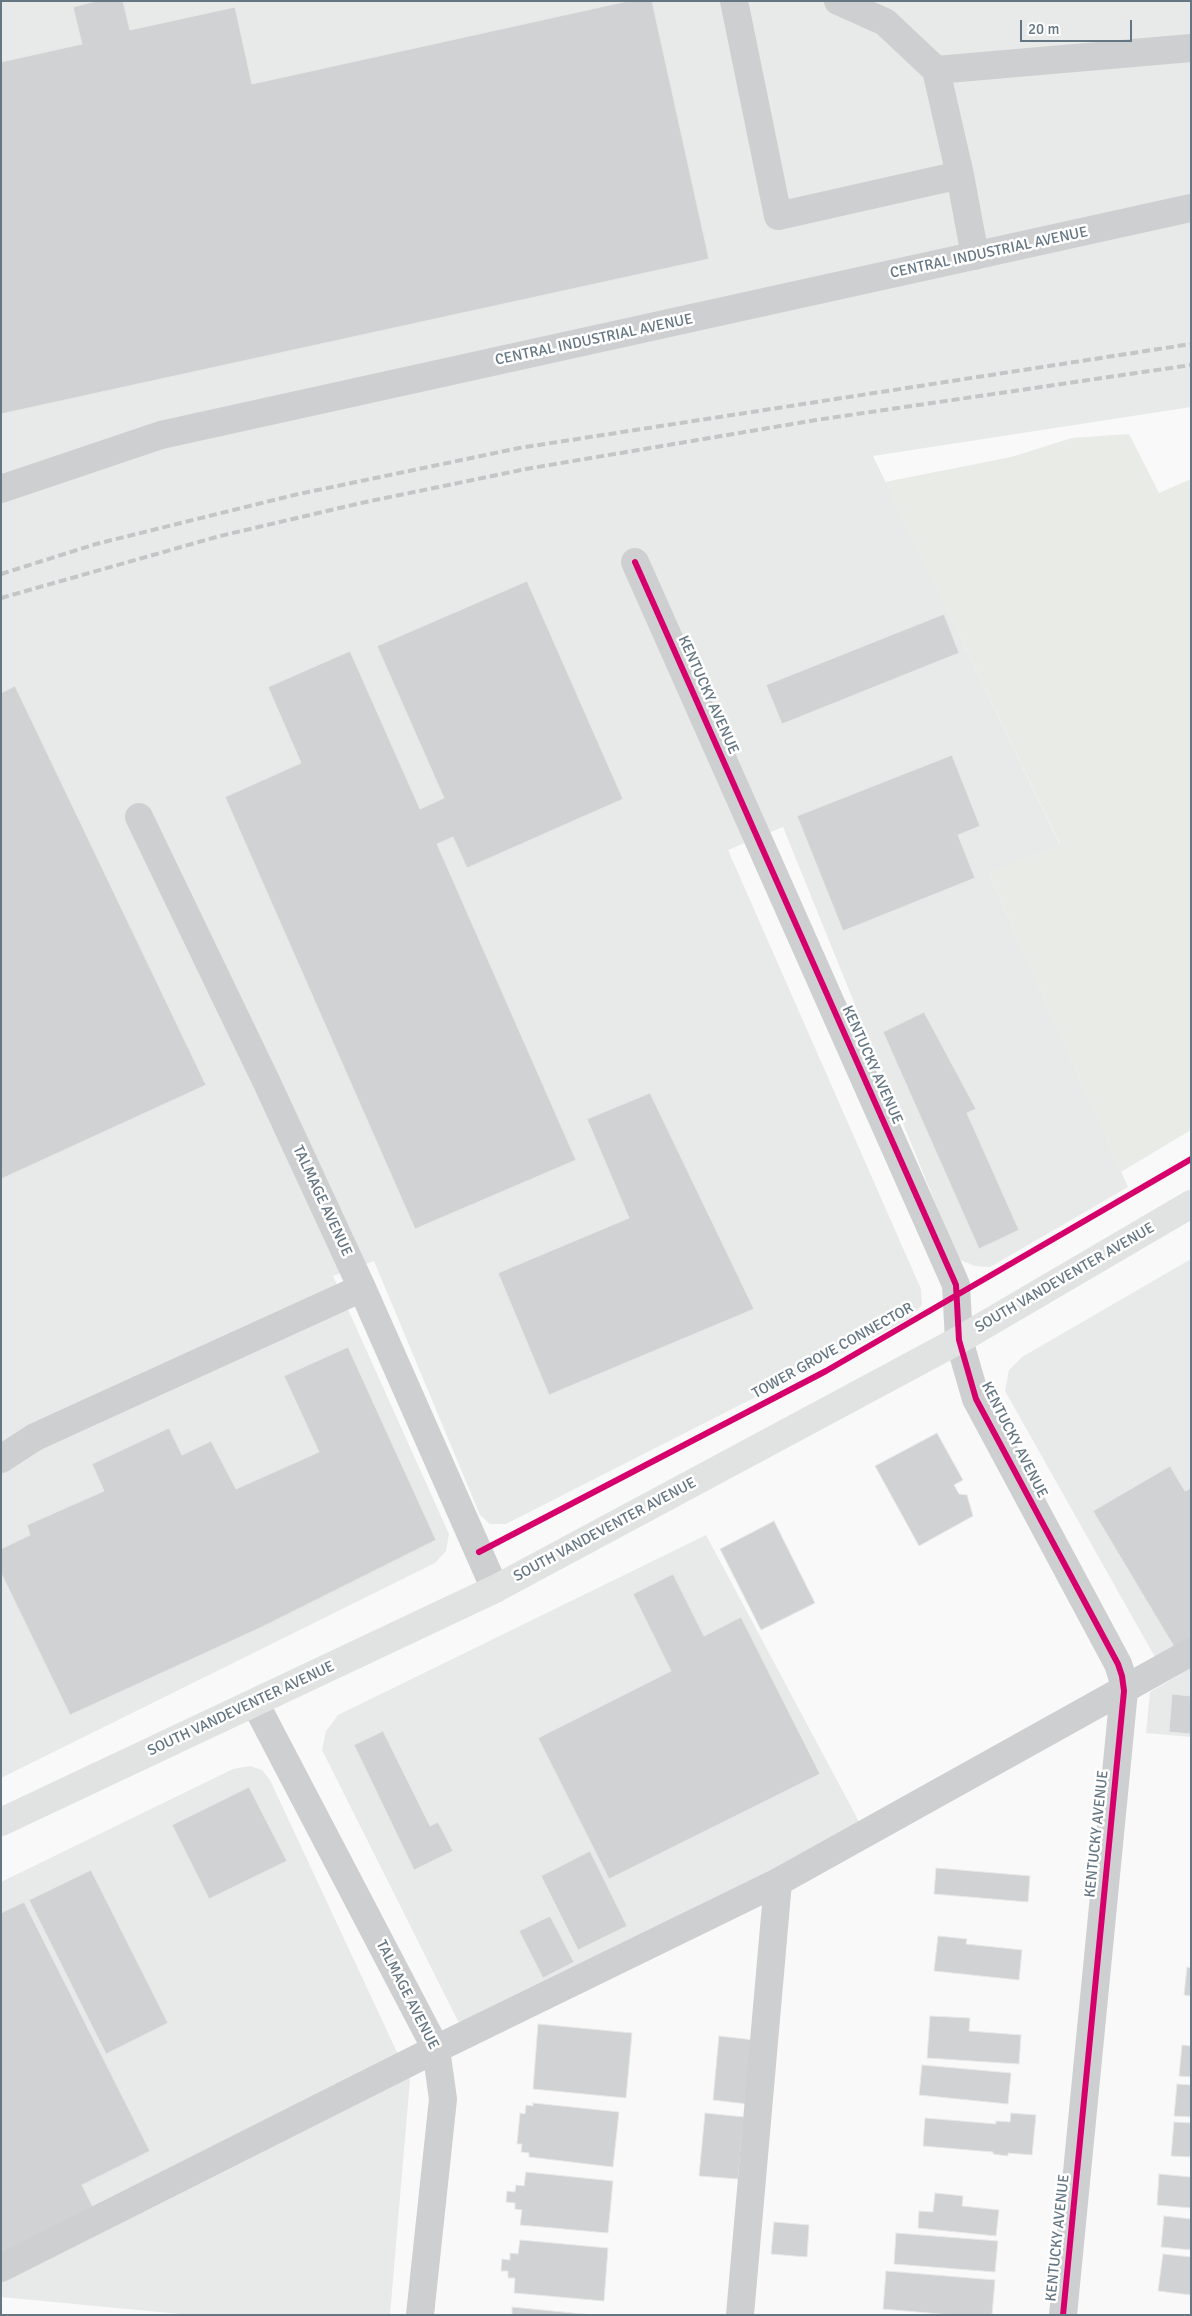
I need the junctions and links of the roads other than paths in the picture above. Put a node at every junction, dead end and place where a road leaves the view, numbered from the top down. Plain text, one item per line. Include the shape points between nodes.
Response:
1 (734, 1) edge
2 (838, 1) edge
3 (1191, 48) edge
4 (936, 70) junction
5 (960, 175) junction
6 (1191, 208) edge
7 (975, 256) junction
8 (1, 490) edge
9 (635, 562) dead end
10 (139, 816) dead end
11 (1191, 1204) edge
12 (362, 1288) junction
13 (959, 1340) junction
14 (1, 1459) edge
15 (495, 1589) junction
16 (1191, 1652) edge
17 (1124, 1691) junction
18 (255, 1703) junction
19 (1, 1822) edge
20 (778, 1882) junction
21 (436, 2049) junction
22 (1, 2268) edge
23 (420, 2315) edge
24 (740, 2315) edge
25 (1063, 2315) edge

1 - 5 street via 778,216
2 - 4 street via 886,22
3 - 4 street
4 - 5 street
5 - 7 street
6 - 7 street, CENTRAL INDUSTRIAL AVENUE
7 - 8 street, CENTRAL INDUSTRIAL AVENUE via 162,435
9 - 13 street, KENTUCKY AVENUE via 954,1278
10 - 12 street, TALMAGE AVENUE
11 - 13 main road, SOUTH VANDEVENTER AVENUE
12 - 14 street via 34,1437
12 - 15 street, TALMAGE AVENUE
13 - 15 main road, SOUTH VANDEVENTER AVENUE
13 - 17 street, KENTUCKY AVENUE via 976,1399 1118,1664
15 - 18 main road, SOUTH VANDEVENTER AVENUE
16 - 17 street
17 - 20 street
17 - 25 street, KENTUCKY AVENUE
18 - 19 main road, SOUTH VANDEVENTER AVENUE
18 - 21 street, TALMAGE AVENUE
20 - 21 street
20 - 24 street
21 - 22 street
21 - 23 street, TALMAGE AVENUE via 443,2098

